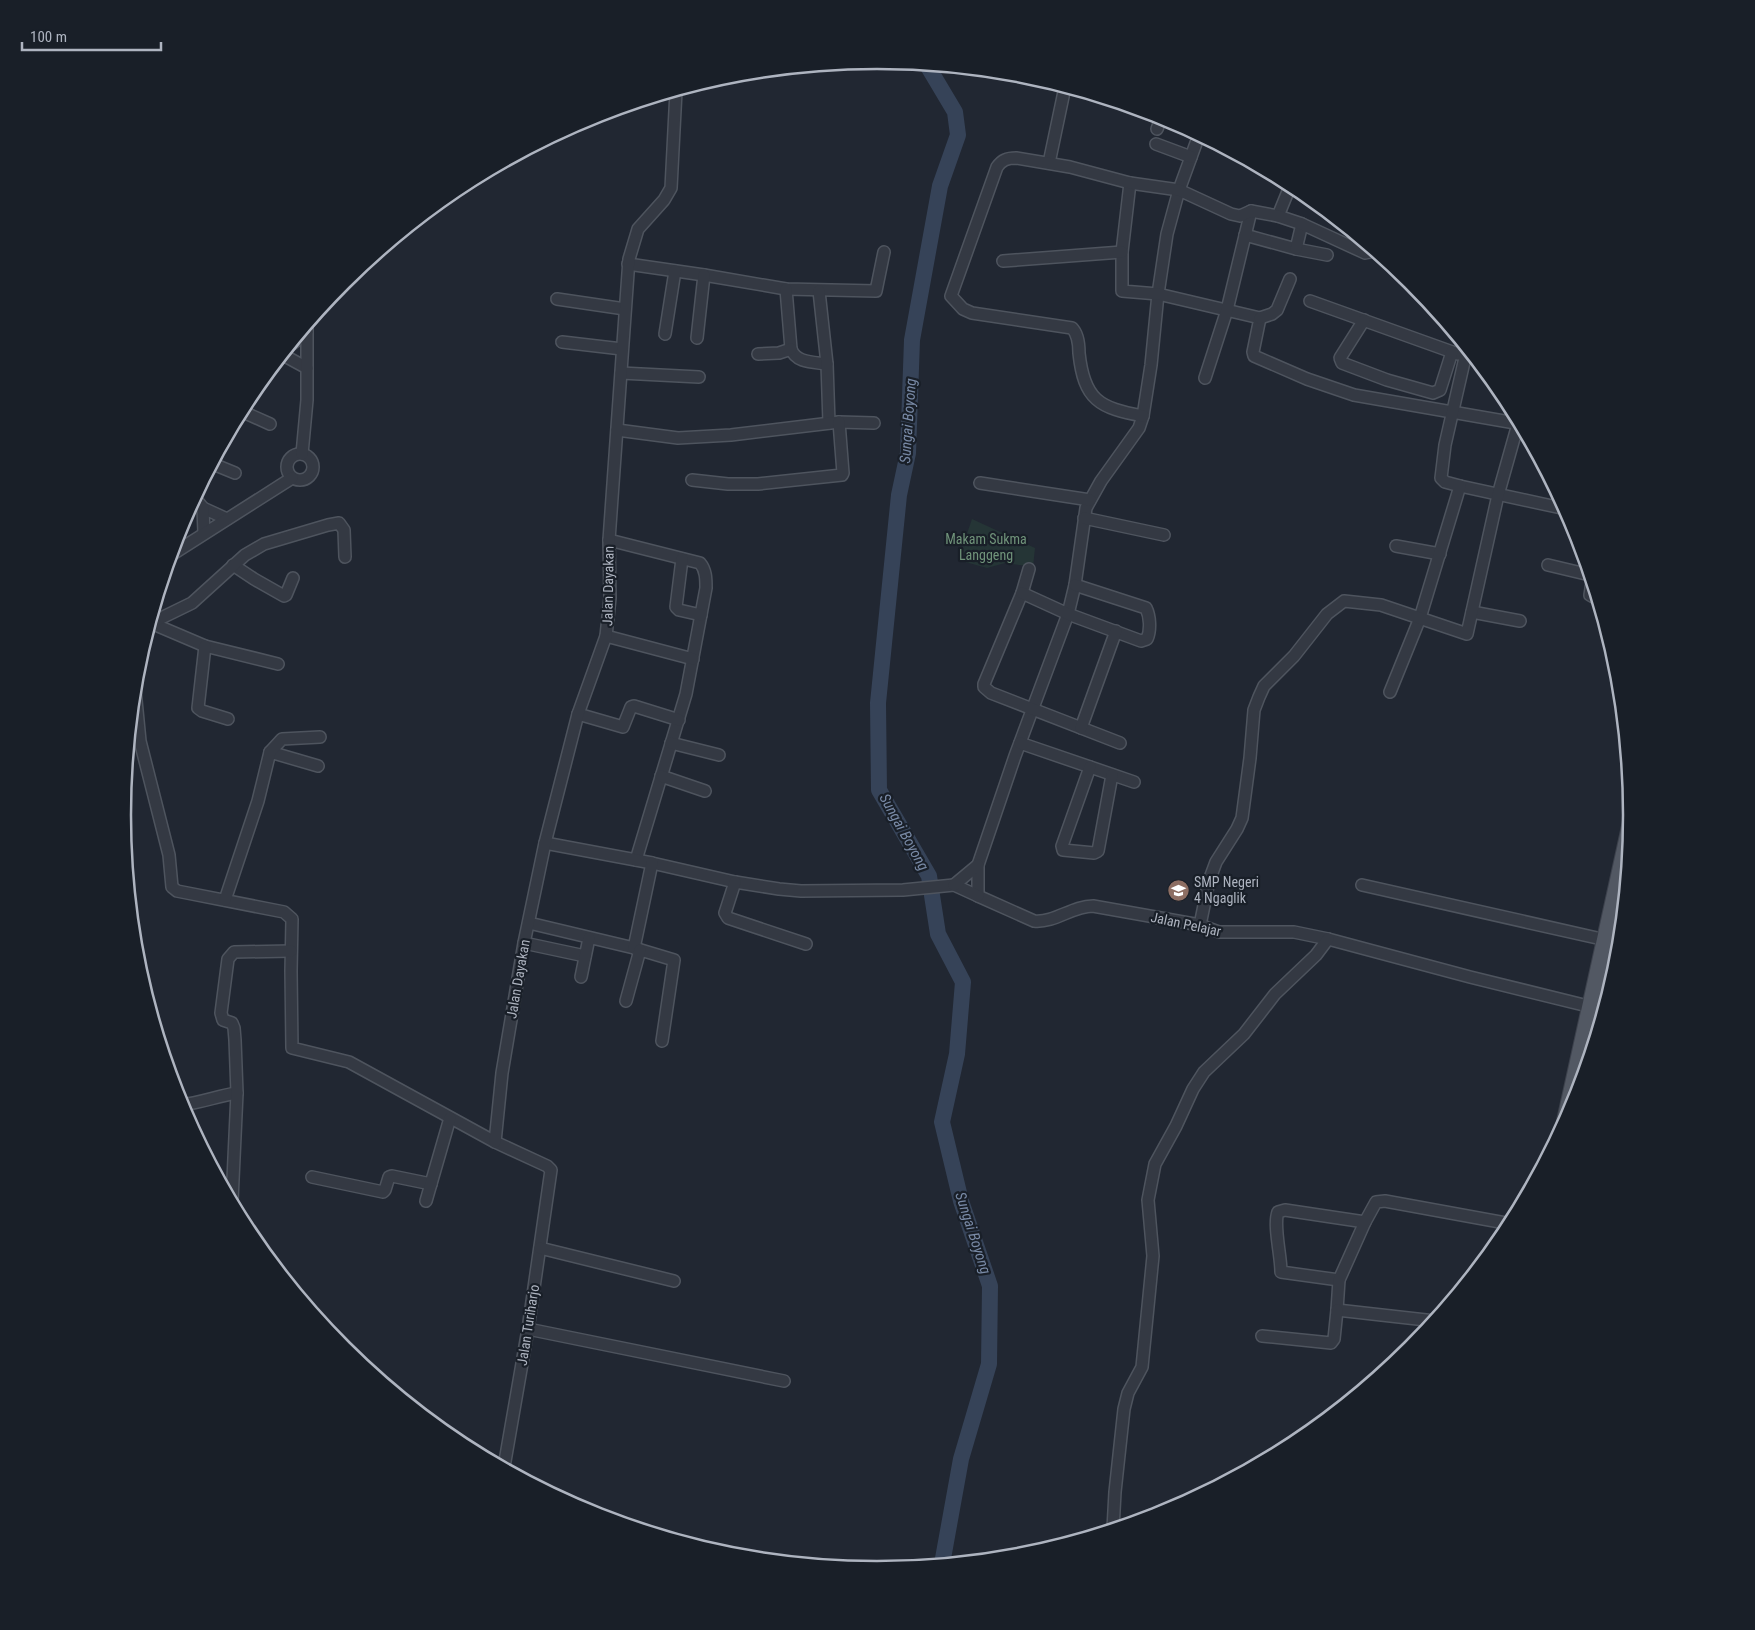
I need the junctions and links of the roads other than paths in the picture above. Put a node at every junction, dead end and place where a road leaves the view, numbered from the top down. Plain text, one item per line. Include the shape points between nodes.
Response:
1 (1064, 92) edge
2 (676, 97) edge
3 (1159, 124) edge
4 (1157, 130) dead end
5 (1197, 141) edge
6 (1156, 144) dead end
7 (1191, 157) junction
8 (1049, 163) junction
9 (1130, 183) junction
10 (1179, 190) junction
11 (1288, 192) edge
12 (1252, 211) junction
13 (1278, 216) junction
14 (1302, 224) junction
15 (1244, 235) junction
16 (1296, 249) junction
17 (884, 252) dead end
18 (1122, 252) junction
19 (1368, 252) edge
20 (1327, 255) dead end
21 (1003, 260) dead end
22 (628, 264) junction
23 (675, 271) junction
24 (704, 275) junction
25 (1290, 279) dead end
26 (786, 289) junction
27 (819, 291) junction
28 (1158, 294) junction
29 (557, 299) dead end
30 (1310, 301) dead end
31 (625, 309) junction
32 (1227, 310) junction
33 (1260, 318) junction
34 (1364, 320) junction
35 (307, 334) edge
36 (666, 334) dead end
37 (697, 338) dead end
38 (562, 342) dead end
39 (622, 349) junction
40 (790, 349) junction
41 (1452, 352) junction
42 (1463, 353) edge
43 (758, 354) dead end
44 (1465, 355) edge
45 (288, 358) edge
46 (827, 364) junction
47 (307, 368) junction
48 (621, 373) junction
49 (699, 377) dead end
50 (1205, 378) dead end
51 (1452, 411) junction
52 (248, 414) edge
53 (1143, 416) junction
54 (834, 423) junction
55 (874, 423) dead end
56 (1512, 423) edge
57 (270, 424) dead end
58 (616, 430) junction
59 (1517, 431) edge
60 (302, 454) junction
61 (218, 466) edge
62 (235, 473) dead end
63 (292, 478) junction
64 (692, 480) dead end
65 (980, 482) dead end
66 (1460, 486) junction
67 (1498, 495) junction
68 (1090, 500) junction
69 (200, 504) edge
70 (1557, 507) edge
71 (203, 508) junction
72 (1084, 518) junction
73 (227, 520) junction
74 (204, 534) junction
75 (1164, 535) dead end
76 (609, 540) junction
77 (1396, 546) dead end
78 (181, 549) edge
79 (1440, 554) junction
80 (345, 558) dead end
81 (682, 559) junction
82 (233, 565) junction
83 (1548, 565) dead end
84 (1029, 569) dead end
85 (1583, 573) edge
86 (294, 578) dead end
87 (1075, 585) junction
88 (1022, 593) junction
89 (1472, 612) junction
90 (1068, 614) junction
91 (701, 615) junction
92 (1420, 618) junction
93 (157, 621) edge
94 (1520, 621) dead end
95 (156, 627) edge
96 (1116, 631) junction
97 (606, 636) junction
98 (205, 646) junction
99 (693, 659) junction
100 (278, 664) dead end
101 (1390, 692) dead end
102 (1033, 708) junction
103 (578, 714) junction
104 (228, 719) dead end
105 (679, 720) junction
106 (137, 725) edge
107 (1081, 728) junction
108 (320, 736) dead end
109 (671, 743) junction
110 (1020, 743) junction
111 (1120, 743) dead end
112 (270, 752) junction
113 (719, 755) dead end
114 (318, 766) dead end
115 (1090, 767) junction
116 (1112, 775) junction
117 (661, 776) junction
118 (1134, 782) dead end
119 (705, 791) dead end
120 (546, 843) junction
121 (636, 860) junction
122 (652, 863) junction
123 (978, 865) junction
124 (1621, 870) edge
125 (736, 882) junction
126 (949, 885) junction
127 (1362, 885) dead end
128 (978, 896) junction
129 (225, 900) junction
130 (529, 923) junction
131 (1200, 925) junction
132 (589, 938) junction
133 (1328, 939) junction
134 (1606, 940) junction
135 (524, 943) junction
136 (806, 944) dead end
137 (637, 949) junction
138 (291, 951) junction
139 (586, 956) junction
140 (581, 976) dead end
141 (626, 1001) dead end
142 (1598, 1008) edge
143 (662, 1041) dead end
144 (237, 1093) junction
145 (190, 1104) edge
146 (450, 1118) junction
147 (495, 1142) junction
148 (312, 1177) dead end
149 (431, 1184) junction
150 (232, 1190) edge
151 (426, 1201) dead end
152 (1365, 1222) junction
153 (1503, 1222) edge
154 (540, 1248) junction
155 (1339, 1280) junction
156 (674, 1281) dead end
157 (1337, 1310) junction
158 (1427, 1319) edge
159 (528, 1329) junction
160 (1262, 1336) dead end
161 (784, 1381) dead end
162 (505, 1462) edge
163 (1114, 1523) edge

1 - 8 street
2 - 22 street, Jalan Dayakan via 671,188 638,228
3 - 4 street
5 - 7 street
6 - 7 street
7 - 10 street
8 - 9 street
8 - 53 street via 1009,158 997,167 951,296 963,309 972,313 1072,328 1086,386 1094,397 1118,411
9 - 10 street
9 - 18 street
10 - 12 street via 1231,214 1240,216
10 - 28 street via 1167,234
11 - 13 street
12 - 13 street
12 - 15 street
13 - 14 street
14 - 16 street
14 - 19 street
15 - 16 street
15 - 32 street
16 - 20 street
17 - 27 street via 876,291
18 - 21 street
18 - 28 street via 1122,291
22 - 23 street
22 - 31 street, Jalan Dayakan
23 - 24 street
23 - 36 street
24 - 26 street
24 - 37 street
25 - 33 street via 1277,310
26 - 27 street
26 - 40 street
27 - 46 street
28 - 32 street
28 - 53 street
29 - 31 street
30 - 34 street
31 - 39 street, Jalan Dayakan
32 - 33 street
32 - 50 street
33 - 51 street via 1254,356 1354,395
34 - 41 street
34 - 41 street via 1340,358 1342,363 1387,380 1433,393 1440,390
35 - 47 street
38 - 39 street
39 - 48 street, Jalan Dayakan
40 - 43 street
40 - 46 street via 796,358
41 - 42 street
44 - 51 street
45 - 47 street
46 - 54 street
47 - 60 street
48 - 49 street
48 - 58 street, Jalan Dayakan
51 - 56 street
51 - 66 street via 1441,478 1444,482
52 - 57 street
53 - 68 street
54 - 55 street
54 - 58 street via 678,438
54 - 64 street via 842,474 758,484
58 - 76 street, Jalan Dayakan
59 - 67 street
60 - 63 street via 290,458 287,465 287,472
60 - 63 street via 310,460 312,474 299,481
61 - 62 street
63 - 73 street
65 - 68 street
66 - 67 street
66 - 79 street
67 - 70 street
67 - 89 street
68 - 72 street
69 - 71 street
71 - 73 street
71 - 74 street
72 - 75 street
72 - 87 street
73 - 74 street
74 - 78 street
76 - 81 street
76 - 97 street, Jalan Dayakan via 610,605
77 - 79 street
79 - 92 street
80 - 82 street via 344,530 342,524 336,523 264,544
81 - 91 street via 704,567 706,588
81 - 91 street via 676,607
82 - 86 street via 284,596
82 - 93 street via 192,603
83 - 85 street
84 - 88 street
87 - 90 street
87 - 96 street via 1146,608 1149,634 1145,640
88 - 90 street
88 - 102 street via 984,687 991,693
89 - 92 street via 1465,634
89 - 94 street
90 - 96 street
90 - 102 street
91 - 99 street
92 - 101 street
92 - 131 street via 1381,605 1344,601 1328,614 1264,686 1254,710 1242,818 1216,862
95 - 98 street
96 - 107 street
97 - 99 street
97 - 103 street, Jalan Dayakan
98 - 100 street
98 - 104 street via 198,708
99 - 105 street
102 - 107 street
102 - 110 street
103 - 105 street via 623,727 634,706
103 - 120 street, Jalan Dayakan
105 - 109 street
106 - 129 street via 169,855 172,887 177,891
107 - 111 street
108 - 112 street via 282,739
109 - 113 street
109 - 117 street
110 - 115 street
110 - 123 street
112 - 114 street
112 - 129 street via 258,801
115 - 116 street
115 - 116 street via 1063,850 1098,851
116 - 118 street
117 - 119 street
117 - 121 street
120 - 121 street
120 - 130 street, Jalan Dayakan
121 - 122 street
122 - 125 street
122 - 137 street
123 - 126 street
123 - 128 street
124 - 134 main road
125 - 126 street via 800,891 904,890
125 - 136 street via 725,912 728,918
126 - 128 street, Jalan Pelajar
127 - 134 street
128 - 131 street, Jalan Pelajar via 1034,921 1043,922 1093,906
129 - 138 street via 263,907 292,918
130 - 132 street
130 - 135 street, Jalan Dayakan
131 - 133 street, Jalan Pelajar via 1218,932 1294,932
132 - 137 street
132 - 139 street
133 - 142 street, Jalan Pelajar
133 - 163 street via 1275,994 1244,1034 1204,1072 1156,1164 1148,1200 1153,1256 1142,1367 1128,1393 1124,1409
134 - 142 main road
135 - 139 street
135 - 147 street, Jalan Dayakan via 502,1073
137 - 141 street
137 - 143 street via 674,960
138 - 144 street via 234,952 228,959 221,1013 234,1028
138 - 146 street via 292,1048 349,1062
139 - 140 street
144 - 145 street
144 - 150 street
146 - 147 street
146 - 149 street
147 - 154 street, Jalan Turiharjo via 547,1166 551,1177
148 - 149 street via 383,1192 392,1176
149 - 151 street
152 - 153 street via 1376,1202 1385,1201
152 - 155 street
152 - 155 street via 1285,1210 1278,1212 1281,1272
154 - 156 street
154 - 159 street, Jalan Turiharjo
155 - 157 street
157 - 158 street
157 - 160 street via 1331,1343
159 - 161 street
159 - 162 street, Jalan Turiharjo

